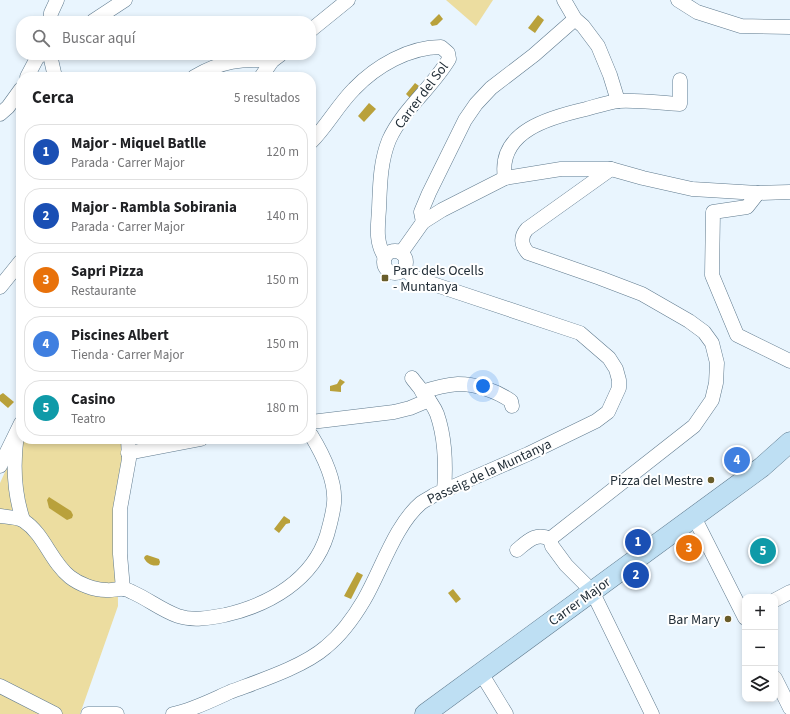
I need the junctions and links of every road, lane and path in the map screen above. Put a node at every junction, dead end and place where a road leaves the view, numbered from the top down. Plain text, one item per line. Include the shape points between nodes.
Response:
1 (57, 0) edge
2 (125, 0) edge
3 (348, 0) edge
4 (564, 0) edge
5 (678, 0) edge
6 (51, 16) edge
7 (101, 16) edge
8 (575, 19) junction
9 (316, 26) edge
10 (790, 27) edge
11 (37, 60) edge
12 (51, 60) edge
13 (249, 60) edge
14 (274, 60) edge
15 (30, 72) edge
16 (54, 72) edge
17 (204, 72) edge
18 (265, 72) edge
19 (680, 80) dead end
20 (16, 96) edge
21 (618, 101) junction
22 (0, 114) edge
23 (316, 136) edge
24 (611, 169) junction
25 (505, 178) junction
26 (790, 192) edge
27 (758, 193) junction
28 (422, 222) junction
29 (401, 253) junction
30 (384, 257) junction
31 (16, 267) edge
32 (404, 269) junction
33 (0, 288) edge
34 (790, 361) edge
35 (412, 378) dead end
36 (425, 396) junction
37 (512, 406) dead end
38 (316, 421) edge
39 (16, 435) edge
40 (790, 442) edge
41 (16, 444) edge
42 (128, 444) edge
43 (175, 444) edge
44 (315, 444) edge
45 (128, 453) junction
46 (0, 466) edge
47 (444, 490) junction
48 (0, 516) edge
49 (694, 517) junction
50 (23, 520) junction
51 (550, 539) junction
52 (517, 550) dead end
53 (123, 589) junction
54 (592, 591) junction
55 (790, 592) edge
56 (778, 598) edge
57 (742, 610) edge
58 (481, 673) junction
59 (778, 684) edge
60 (0, 686) edge
61 (790, 708) edge
62 (55, 714) edge
63 (88, 714) edge
64 (117, 714) edge
65 (173, 714) edge
66 (425, 714) edge
67 (506, 714) edge
68 (652, 714) edge

1 - 6 street
2 - 7 street
3 - 9 street
4 - 8 street
5 - 10 street via 697,12 741,26
8 - 21 street via 598,46
8 - 28 street via 541,50 491,88 476,104 465,120 429,193 421,212
11 - 15 street
12 - 16 street
13 - 17 street via 231,61
14 - 18 street
19 - 21 street via 680,104
20 - 22 street
21 - 25 street via 560,115 538,124 512,144 505,157
23 - 30 street, Carrer del Sol via 354,89 375,71 393,60 431,47 441,47 448,53 449,59 442,72 399,123 389,140 380,180 378,243
24 - 25 street via 561,169
24 - 27 street via 692,189
24 - 51 street via 527,229 523,234 522,244 528,253 642,294 689,321 704,332 712,343 717,363 716,382 712,400 694,426
25 - 28 street
26 - 27 street
27 - 34 street via 747,207 713,212 712,275 737,334
28 - 29 street
29 - 30 street via 392,251
29 - 32 street via 406,260
30 - 32 street via 384,266 390,273 396,274
31 - 33 street
32 - 47 street, Passeig de la Muntanya via 427,282 580,333 609,358 619,380 619,388 608,412 596,421
35 - 36 street
36 - 37 street via 438,387 459,384 501,394 511,401
36 - 38 street via 410,408 394,412
36 - 47 street via 437,413 445,457
39 - 46 street
40 - 49 street, Carrer Major via 762,467
41 - 50 street via 16,489
42 - 45 street
43 - 45 street
44 - 53 street via 331,477 334,502 330,524 320,552 306,572 294,583 264,603 232,614 201,619 166,611
45 - 53 street via 127,475 120,509
47 - 65 street, Passeig de la Muntanya via 421,504 409,516 357,611 327,647 278,673
48 - 50 street
49 - 54 street, Carrer Major
49 - 57 street
50 - 53 street via 69,576 86,585 104,590
51 - 52 street via 540,536 533,538
51 - 54 street via 566,565
54 - 58 street, Carrer Major
54 - 68 street
55 - 56 street
58 - 66 street, Carrer Major
58 - 67 street
59 - 61 street
60 - 62 street
63 - 64 street

